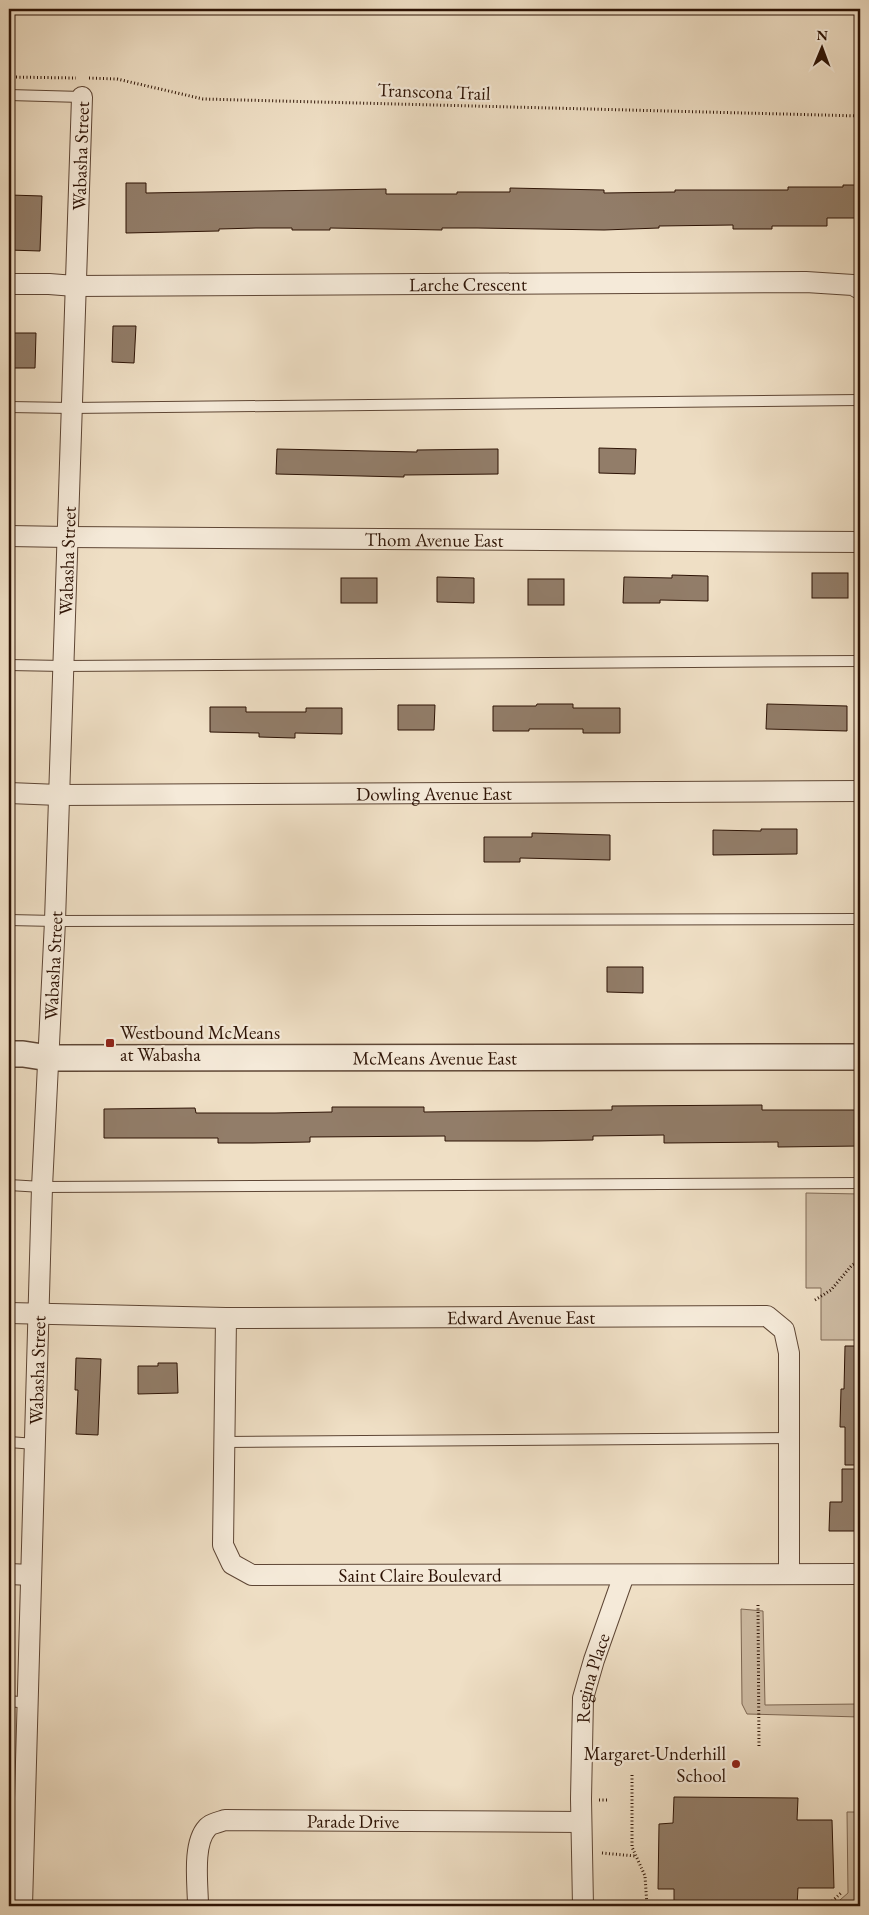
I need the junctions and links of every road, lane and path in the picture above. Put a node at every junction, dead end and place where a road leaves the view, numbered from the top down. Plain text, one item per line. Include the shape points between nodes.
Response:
1 (9, 77) edge
2 (9, 95) edge
3 (82, 97) joint
4 (860, 116) edge
5 (9, 284) edge
6 (75, 286) junction
7 (860, 288) edge
8 (860, 400) edge
9 (9, 407) edge
10 (71, 408) junction
11 (9, 536) edge
12 (67, 537) junction
13 (860, 542) edge
14 (860, 661) edge
15 (9, 664) edge
16 (63, 666) junction
17 (860, 791) edge
18 (9, 793) edge
19 (59, 795) junction
20 (860, 919) edge
21 (9, 920) edge
22 (55, 921) junction
23 (9, 1054) edge
24 (860, 1057) edge
25 (49, 1058) junction
26 (860, 1182) edge
27 (9, 1185) edge
28 (42, 1187) junction
29 (860, 1261) edge
30 (815, 1300) dead end
31 (9, 1313) edge
32 (40, 1315) junction
33 (226, 1318) junction
34 (789, 1438) junction
35 (9, 1442) edge
36 (225, 1442) junction
37 (35, 1444) junction
38 (9, 1574) edge
39 (789, 1574) junction
40 (860, 1574) edge
41 (31, 1575) junction
42 (624, 1575) junction
43 (758, 1605) dead end
44 (18, 1702) edge
45 (758, 1748) dead end
46 (632, 1775) dead end
47 (581, 1822) junction
48 (16, 1830) edge
49 (841, 1892) dead end
50 (22, 1906) edge
51 (198, 1906) edge
52 (582, 1906) edge
53 (647, 1906) edge
54 (827, 1906) edge

1 - 4 path, Transcona Trail via 117,79 203,99
2 - 3 lane, Wabasha Street
3 - 6 street, Wabasha Street
5 - 6 street, Larche Crescent
6 - 7 street, Larche Crescent via 806,282
6 - 10 street, Wabasha Street
8 - 10 lane
9 - 10 lane
10 - 12 street, Wabasha Street
11 - 12 street, Thom Avenue East
12 - 13 street, Thom Avenue East
12 - 16 street, Wabasha Street
14 - 16 lane
15 - 16 lane
16 - 19 street, Wabasha Street
17 - 19 street, Dowling Avenue East
18 - 19 street, Dowling Avenue East
19 - 22 street, Wabasha Street
20 - 22 lane
21 - 22 lane
22 - 25 street, Wabasha Street
23 - 25 street, McMeans Avenue East
24 - 25 street, McMeans Avenue East
25 - 28 street, Wabasha Street
26 - 28 lane
27 - 28 lane
28 - 32 street, Wabasha Street
29 - 30 path via 852,1265 831,1290
31 - 32 street, Edward Avenue East
32 - 33 street, Edward Avenue East
32 - 37 street, Wabasha Street
33 - 34 street, Edward Avenue East via 767,1316 784,1330 789,1353
33 - 36 street, Saint Claire Boulevard
34 - 36 lane
34 - 39 street, Edward Avenue East
35 - 37 lane
36 - 42 street, Saint Claire Boulevard via 223,1544 232,1564 252,1575
37 - 41 street, Wabasha Street
38 - 41 street
39 - 40 street, Saint Claire Boulevard
39 - 42 street, Saint Claire Boulevard
41 - 44 street, Wabasha Street
42 - 47 street, Regina Place via 583,1698
43 - 45 path
44 - 48 street, Wabasha Street
46 - 53 path via 632,1848 645,1876
47 - 51 street, Parade Drive via 224,1820 207,1828 201,1839 197,1853
47 - 52 street, Regina Place
48 - 50 street, Wabasha Street
49 - 54 path

